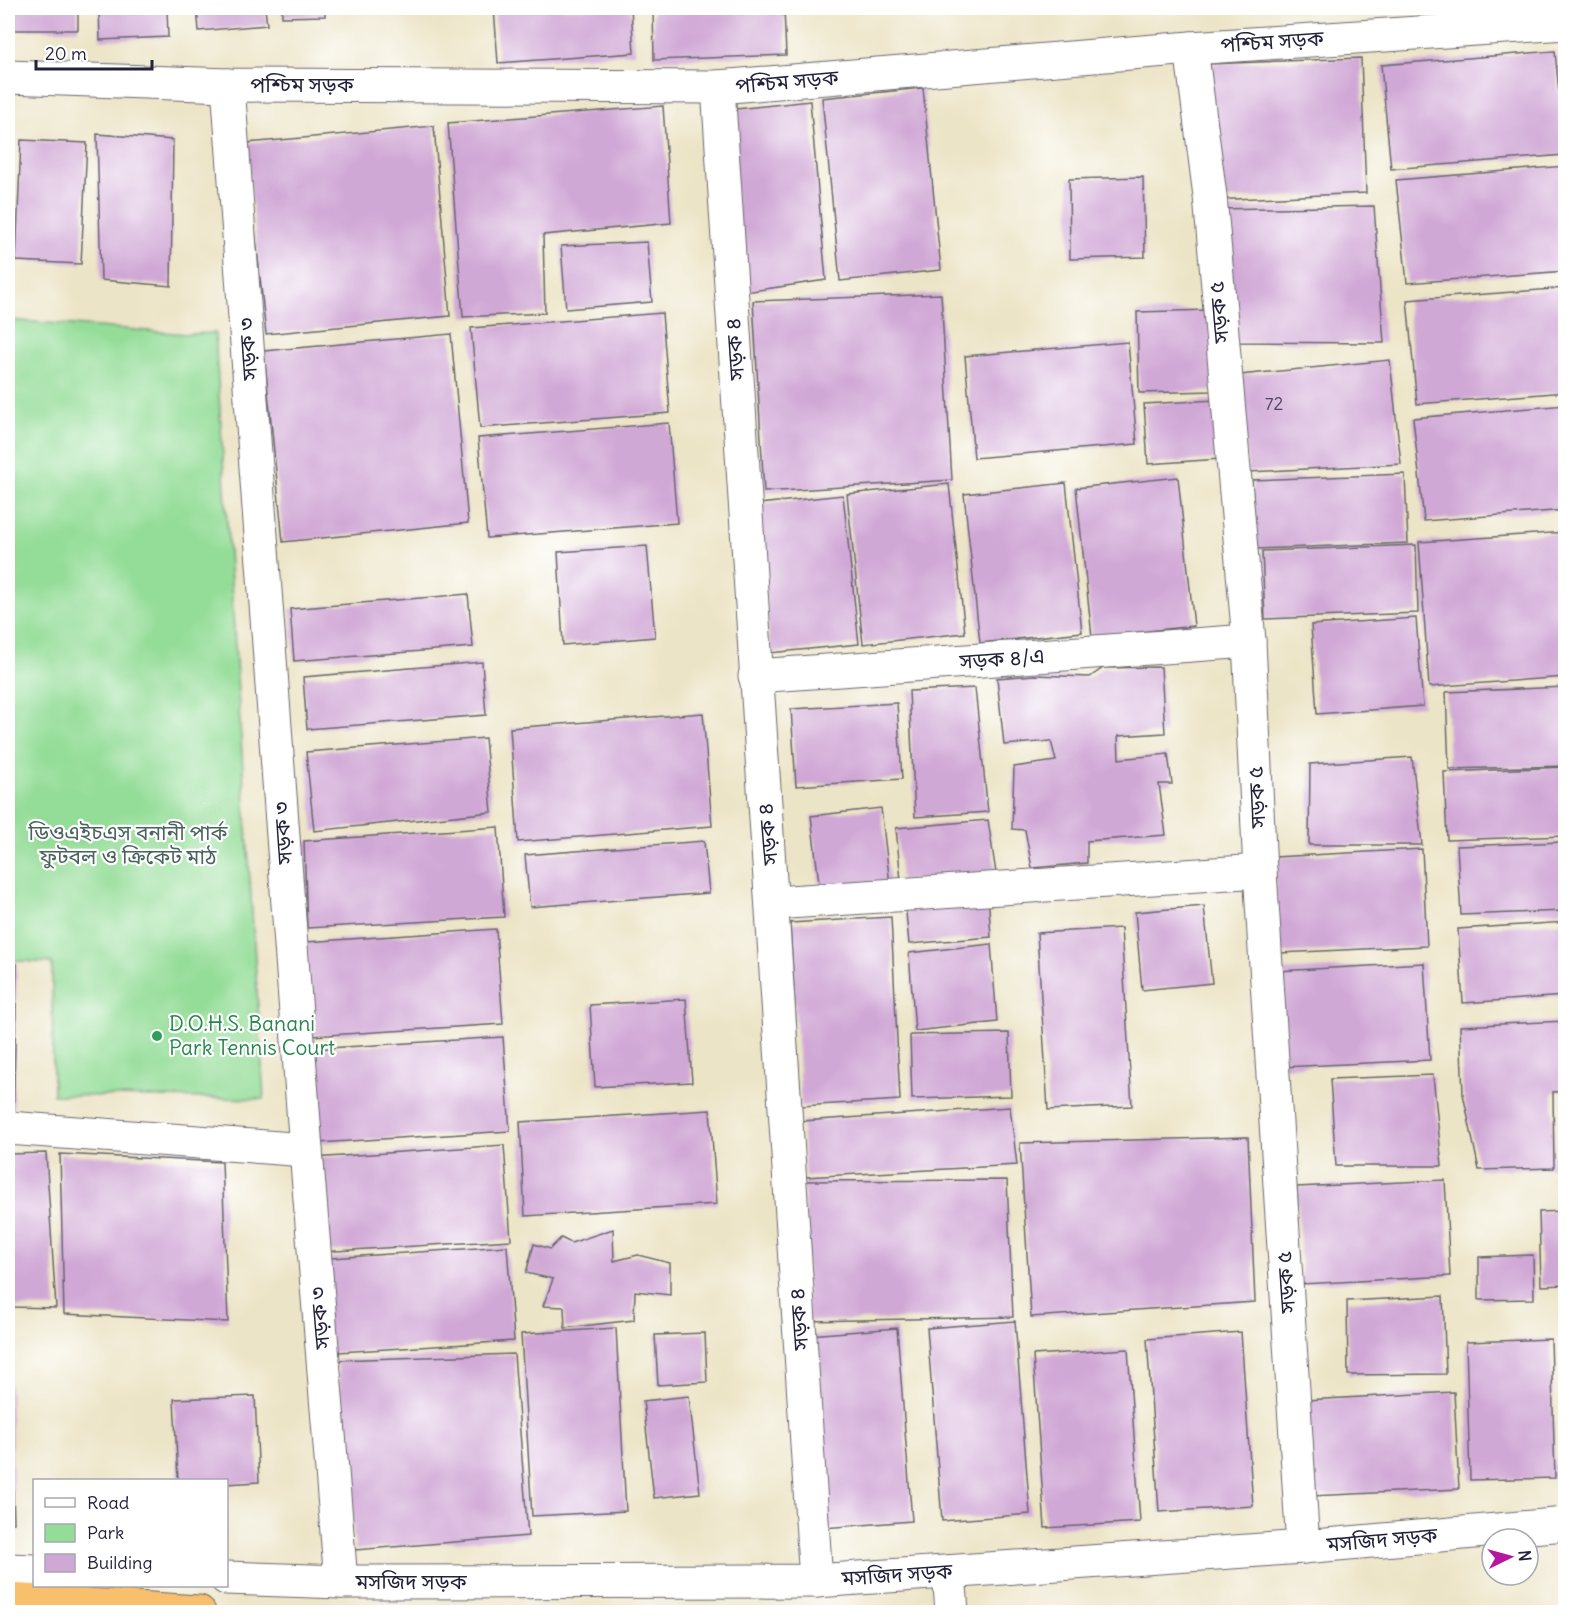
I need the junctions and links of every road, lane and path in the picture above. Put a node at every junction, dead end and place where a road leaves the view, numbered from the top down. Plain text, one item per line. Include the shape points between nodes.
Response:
1 (1566, 23) edge
2 (1191, 48) junction
3 (8, 77) edge
4 (228, 85) junction
5 (718, 87) junction
6 (1249, 641) junction
7 (755, 676) junction
8 (1260, 871) junction
9 (773, 903) junction
10 (8, 1128) edge
11 (306, 1150) junction
12 (1566, 1524) edge
13 (1303, 1547) junction
14 (8, 1570) edge
15 (33, 1571) edge
16 (949, 1572) junction
17 (228, 1578) edge
18 (816, 1581) junction
19 (341, 1582) junction
20 (8, 1600) edge
21 (200, 1612) edge
22 (952, 1612) edge

1 - 2 street, পশ্চিম সড়ক
2 - 5 street, পশ্চিম সড়ক
2 - 6 street, সড়ক ৫ via 1210,196
3 - 4 street, পশ্চিম সড়ক
4 - 5 street, পশ্চিম সড়ক
4 - 11 street, সড়ক ৩
5 - 7 street, সড়ক ৪
6 - 7 street, সড়ক ৪/এ
6 - 8 street, সড়ক ৫
7 - 9 street, সড়ক ৪
8 - 9 street
8 - 13 street, সড়ক ৫
9 - 18 street, সড়ক ৪
10 - 11 street
11 - 19 street, সড়ক ৩
12 - 13 street, মসজিদ সড়ক
13 - 16 street, মসজিদ সড়ক
14 - 15 street
16 - 18 street, মসজিদ সড়ক
16 - 22 street
17 - 19 street, মসজিদ সড়ক
18 - 19 street, মসজিদ সড়ক
20 - 21 highway

